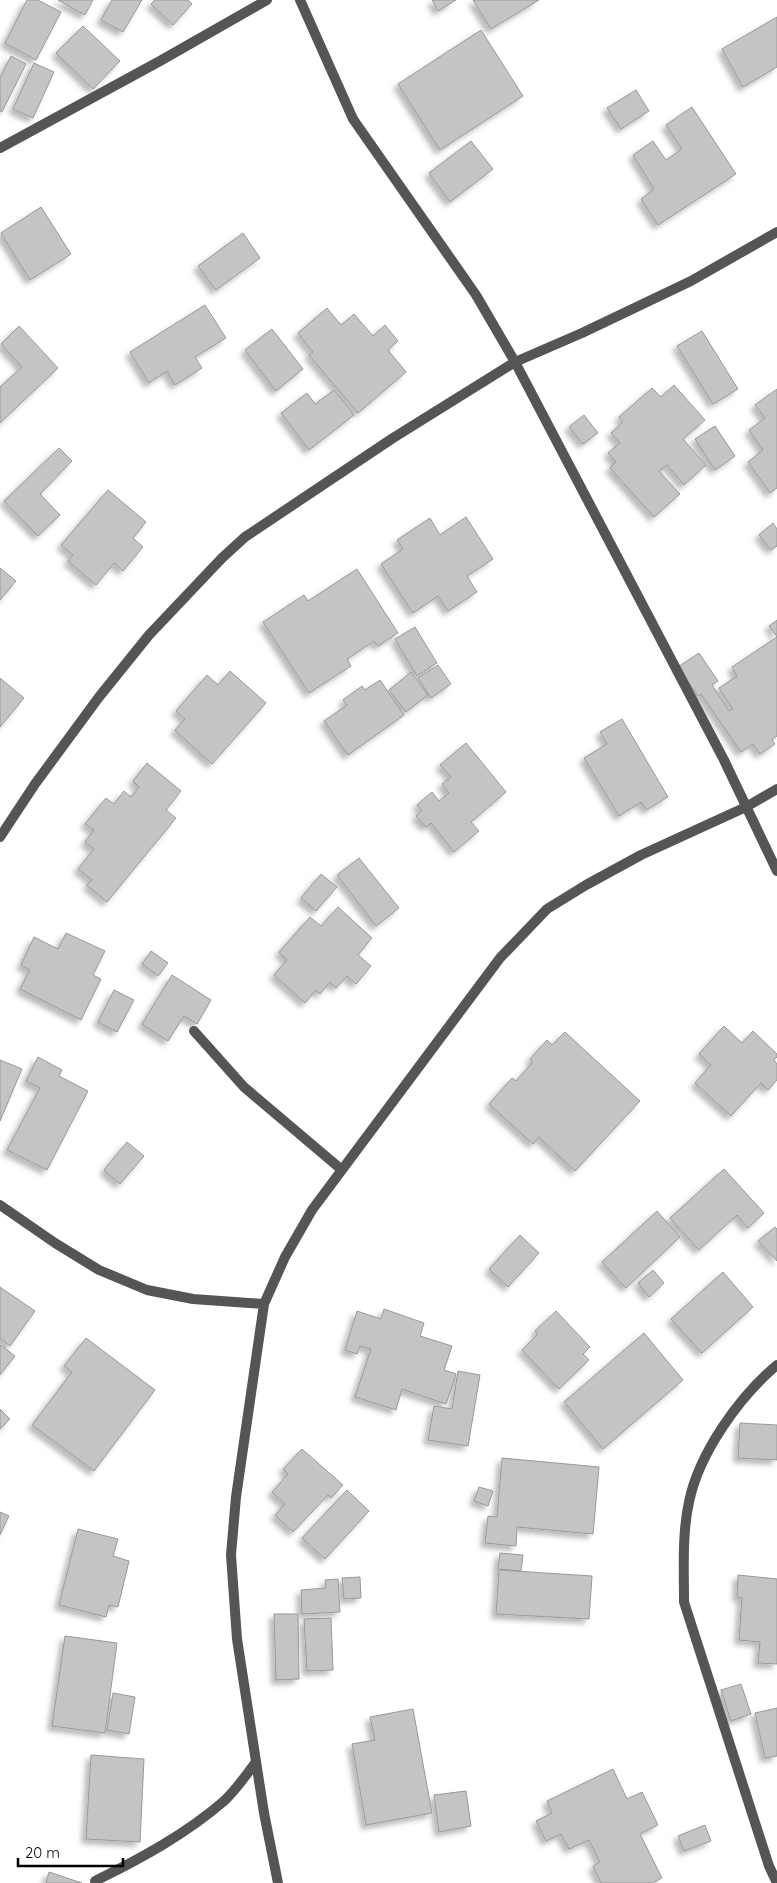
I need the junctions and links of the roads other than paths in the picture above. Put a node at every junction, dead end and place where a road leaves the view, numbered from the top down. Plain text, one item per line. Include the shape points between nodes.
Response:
1 (267, 0) edge
2 (300, 0) edge
3 (0, 148) edge
4 (777, 232) edge
5 (515, 362) junction
6 (777, 789) edge
7 (746, 807) junction
8 (0, 837) edge
9 (777, 871) edge
10 (194, 1031) dead end
11 (342, 1170) junction
12 (0, 1205) edge
13 (264, 1304) junction
14 (777, 1365) edge
15 (256, 1762) junction
16 (95, 1881) dead end
17 (278, 1883) edge
18 (777, 1883) edge

1 - 3 street
2 - 5 street via 353,119 476,295
4 - 5 street via 691,280 582,334
5 - 7 street
5 - 8 street via 393,438 245,537 222,558 149,635 53,760
6 - 7 street
7 - 9 street
7 - 11 street via 641,855 547,909 500,958
10 - 11 street via 244,1087
11 - 13 street via 285,1257
12 - 13 street via 100,1270 147,1290 193,1299
13 - 15 street via 236,1497 231,1555 237,1639
14 - 18 street via 738,1405 695,1478 688,1503 683,1558 684,1602
15 - 16 street via 224,1800 203,1817 128,1865
15 - 17 street

